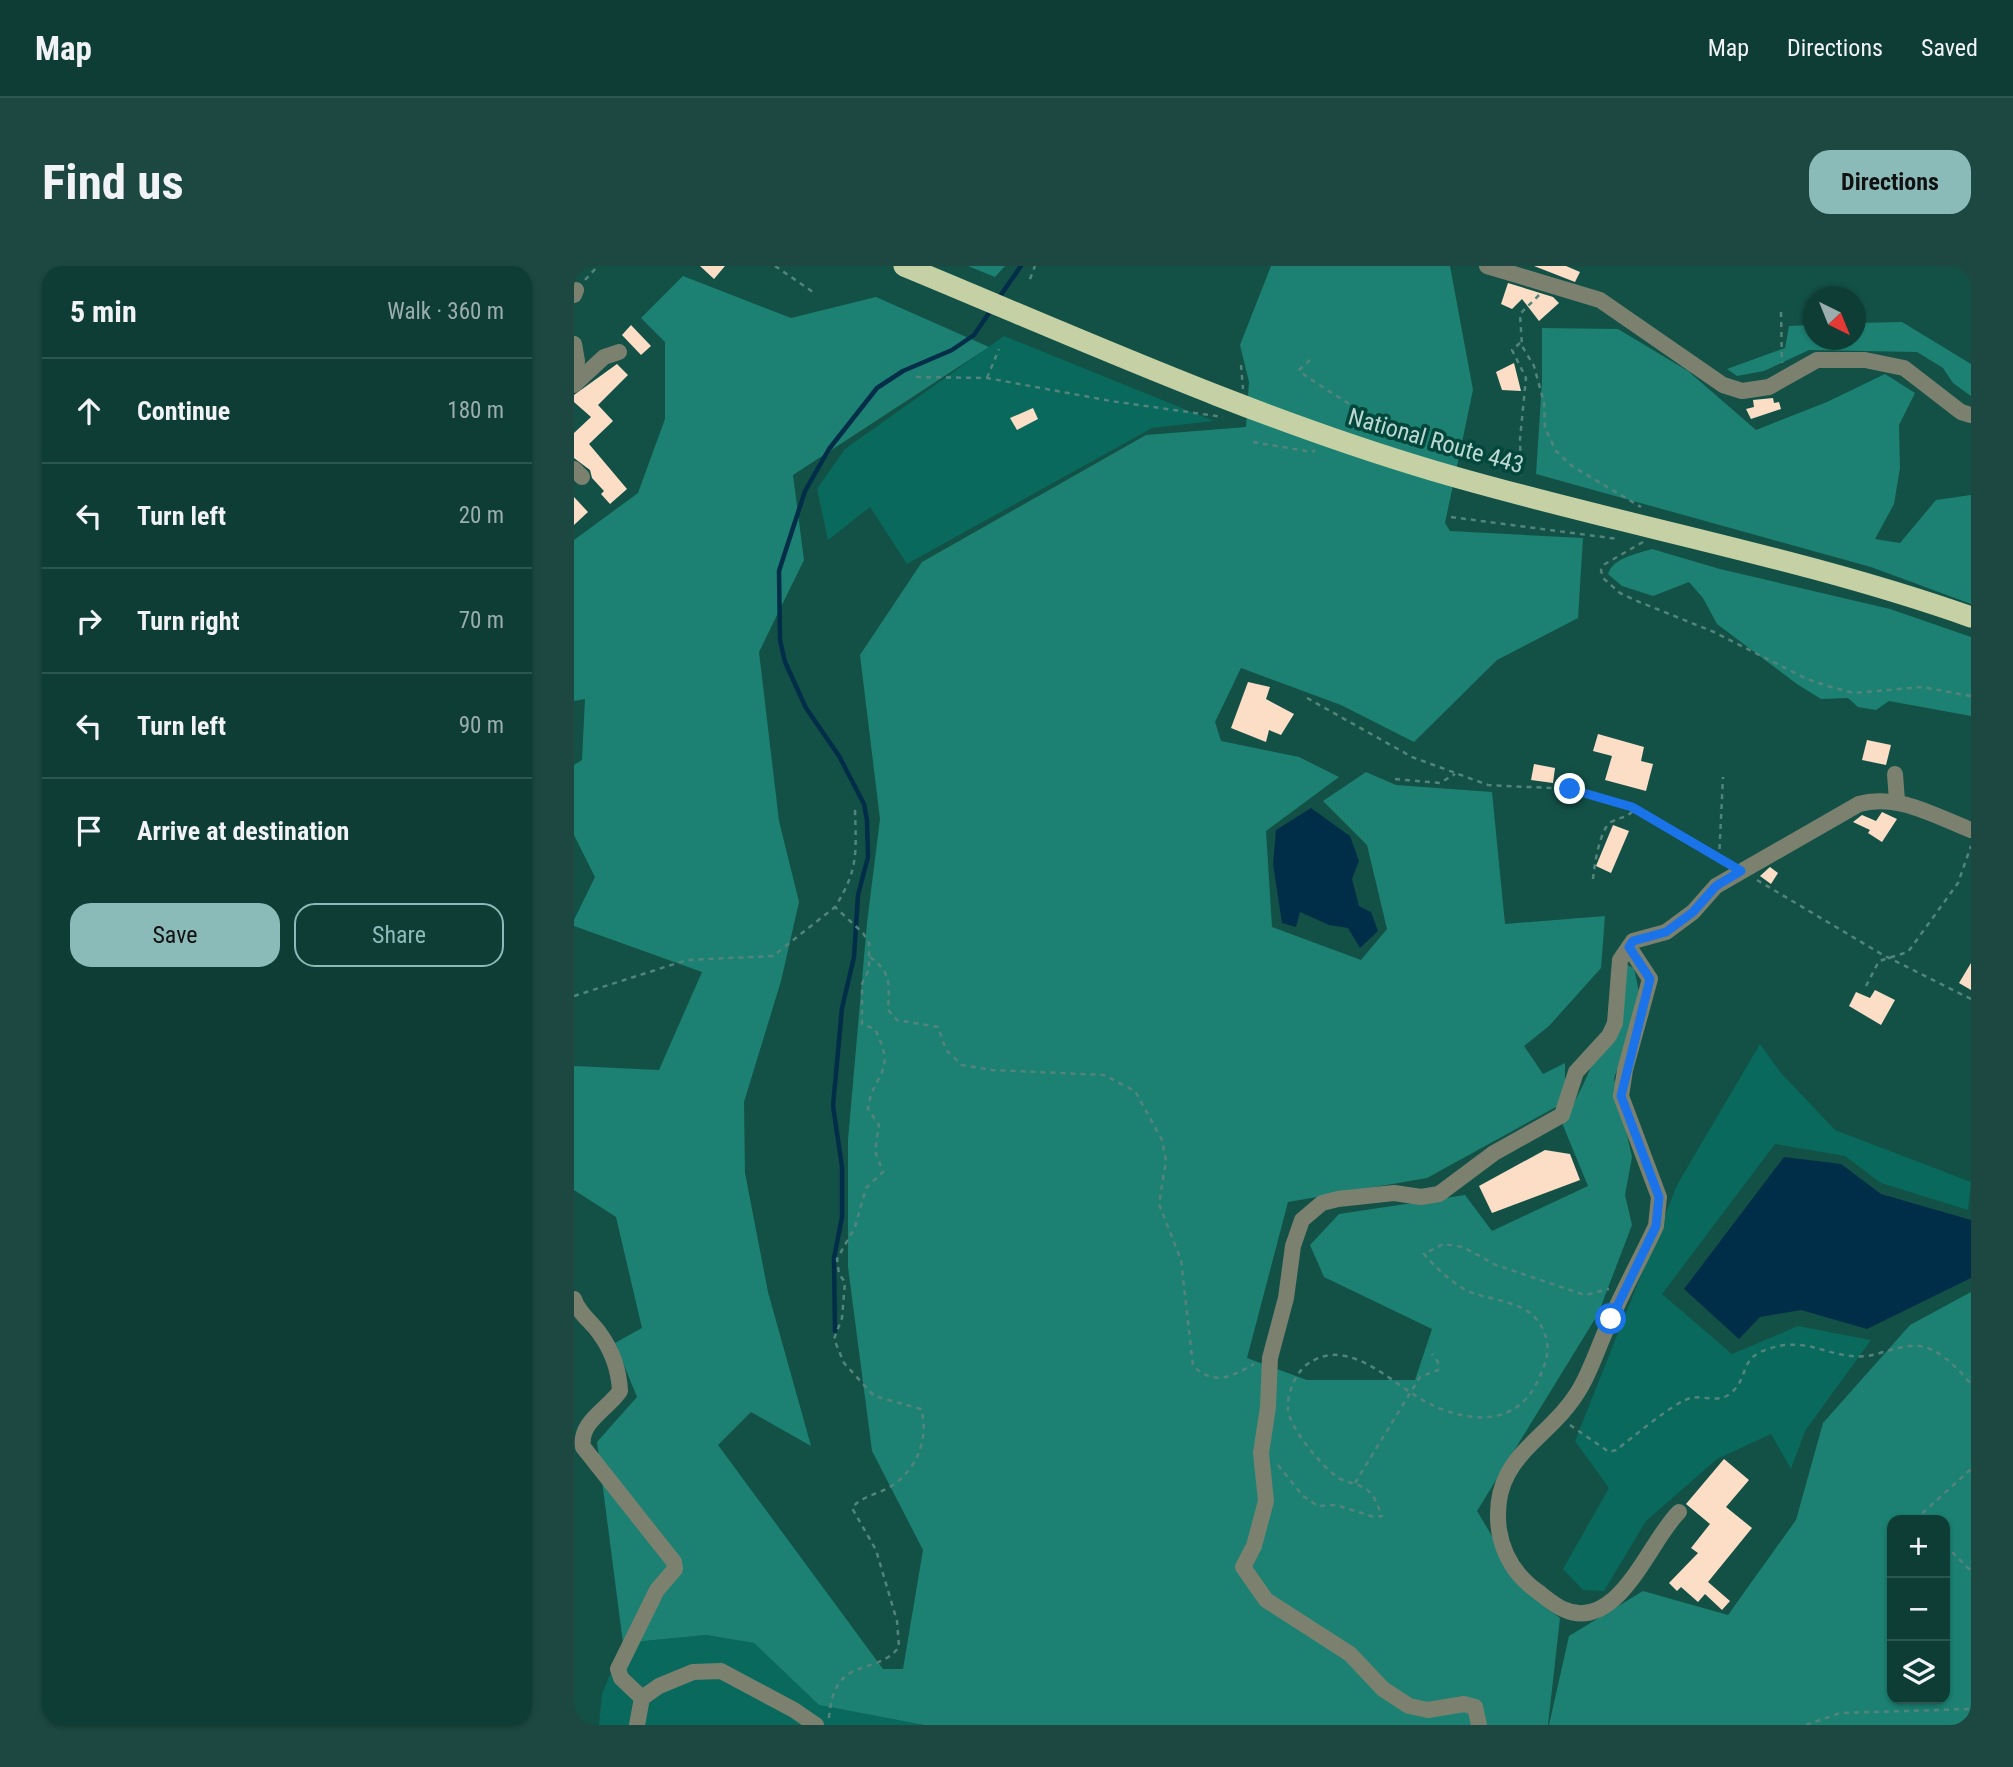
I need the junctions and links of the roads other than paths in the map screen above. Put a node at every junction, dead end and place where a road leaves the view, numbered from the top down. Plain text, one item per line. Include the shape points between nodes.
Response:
1 (904, 266) edge
2 (1487, 266) edge
3 (574, 344) edge
4 (619, 352) dead end
5 (575, 385) edge
6 (1971, 415) edge
7 (1971, 617) edge
8 (1895, 774) dead end
9 (1897, 801) junction
10 (1971, 830) edge
11 (1629, 947) junction
12 (574, 1299) edge
13 (1679, 1512) dead end
14 (642, 1698) junction
15 (637, 1725) edge
16 (816, 1725) edge
17 (1479, 1725) edge

1 - 7 highway, National Route 443 via 1235,404 1327,436 1432,470 1880,587
2 - 6 street via 1600,300 1723,384 1742,391 1769,387 1817,360 1865,360 1905,368
3 - 5 street
4 - 5 street via 604,358
8 - 9 street
9 - 10 street
9 - 11 street via 1879,798 1859,803 1716,886 1693,912 1666,932 1633,941
11 - 13 street via 1650,979 1621,1096 1659,1197 1656,1226 1582,1385 1502,1480 1497,1511 1502,1546 1528,1584 1564,1610 1587,1613 1625,1589 1642,1569 1667,1523
11 - 17 street via 1620,960 1615,1023 1576,1072 1562,1115 1494,1153 1439,1194 1338,1199 1322,1203 1302,1220 1270,1358 1261,1453 1266,1501 1243,1567 1266,1600 1350,1654 1383,1689 1409,1706 1428,1710 1464,1704 1475,1707
12 - 14 street via 601,1335 619,1372 620,1391 586,1426 583,1447 674,1562 675,1569 657,1590 618,1669
14 - 15 street
14 - 16 street via 694,1672 721,1671

